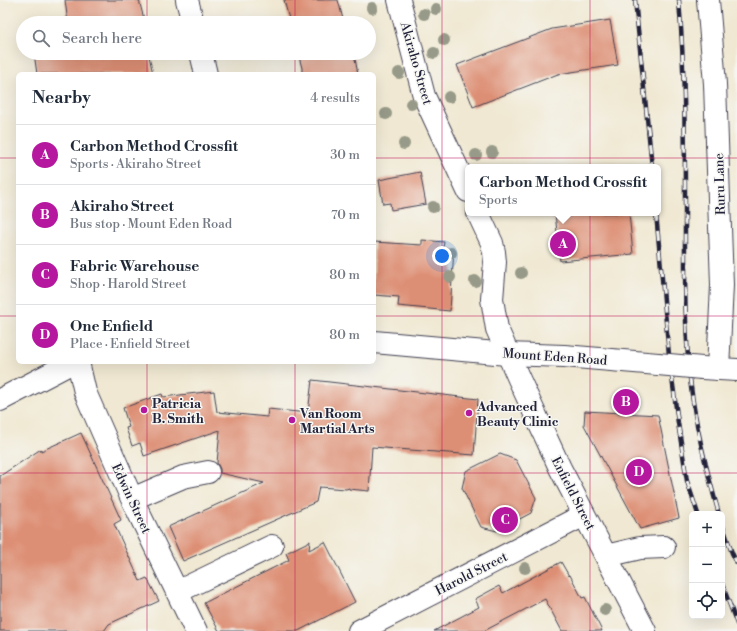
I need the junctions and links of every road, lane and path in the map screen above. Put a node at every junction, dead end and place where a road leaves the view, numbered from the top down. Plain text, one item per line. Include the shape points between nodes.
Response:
1 (187, 0) edge
2 (399, 0) edge
3 (708, 0) edge
4 (191, 16) edge
5 (203, 60) edge
6 (206, 72) edge
7 (465, 185) edge
8 (479, 216) edge
9 (376, 342) edge
10 (507, 354) junction
11 (69, 364) edge
12 (78, 364) edge
13 (719, 369) edge
14 (0, 400) edge
15 (208, 472) dead end
16 (132, 499) junction
17 (584, 515) junction
18 (272, 546) dead end
19 (664, 547) dead end
20 (606, 556) junction
21 (177, 592) junction
22 (196, 631) edge
23 (359, 631) edge
24 (644, 631) edge

1 - 4 street
2 - 7 street, Akiraho Street via 424,96
3 - 13 street, Ruru Lane via 715,84 722,285
5 - 6 street
8 - 10 street via 494,252 492,299 497,329
9 - 10 street, Mount Eden Road
10 - 13 street, Mount Eden Road, bridge via 564,356
10 - 17 street, Enfield Street
11 - 14 street
12 - 16 street, Edwin Street via 85,392
15 - 16 street via 183,478
16 - 21 street, Edwin Street
17 - 20 street, Enfield Street
17 - 23 street, Harold Street
18 - 21 street
19 - 20 street via 640,548
20 - 24 street, Enfield Street
21 - 22 street, Edwin Street

